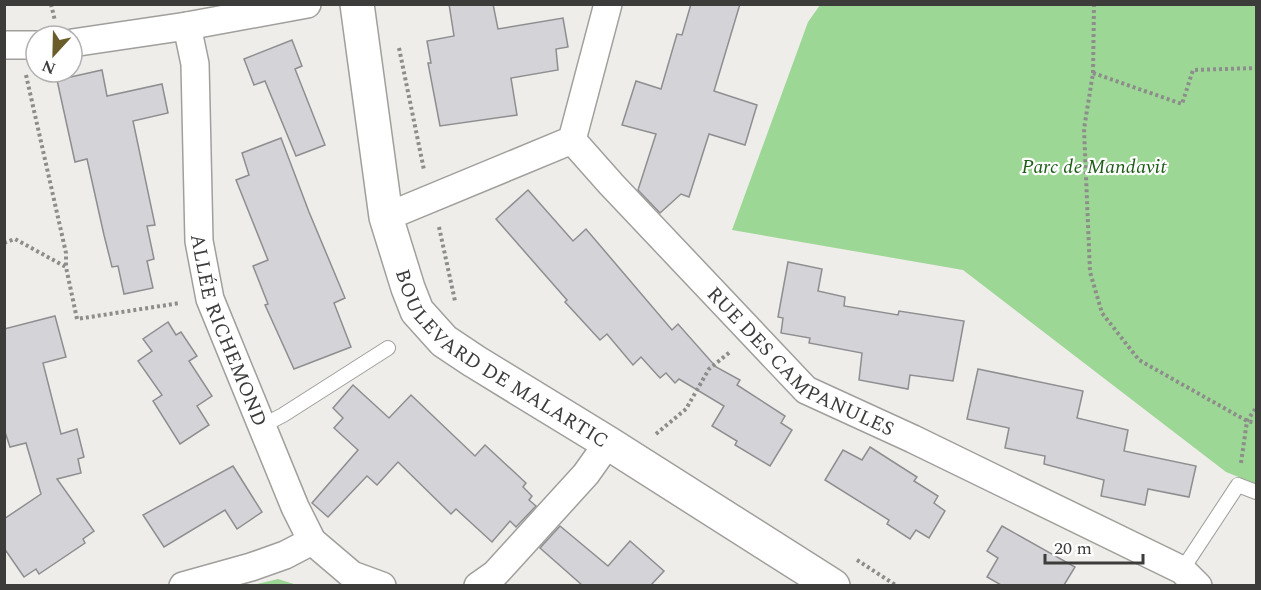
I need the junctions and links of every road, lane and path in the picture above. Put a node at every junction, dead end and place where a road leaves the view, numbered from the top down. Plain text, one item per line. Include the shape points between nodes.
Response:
1 (307, 4) edge
2 (357, 4) edge
3 (608, 4) edge
4 (1094, 4) edge
5 (187, 26) junction
6 (397, 39) dead end
7 (84, 41) edge
8 (20, 45) edge
9 (1257, 68) edge
10 (1093, 73) junction
11 (572, 140) junction
12 (430, 199) junction
13 (386, 218) junction
14 (4, 243) edge
15 (66, 267) junction
16 (210, 299) junction
17 (460, 307) dead end
18 (753, 333) junction
19 (388, 348) dead end
20 (1257, 408) edge
21 (1247, 421) junction
22 (1257, 423) edge
23 (262, 426) junction
24 (656, 435) dead end
25 (608, 443) junction
26 (1238, 485) junction
27 (1257, 492) edge
28 (312, 541) junction
29 (856, 560) dead end
30 (1190, 578) edge
31 (350, 580) edge
32 (183, 585) edge
33 (382, 585) edge
34 (478, 585) edge
35 (833, 585) edge
36 (897, 585) edge

1 - 5 street
2 - 13 street, BOULEVARD DE MALARTIC
3 - 11 street
4 - 10 path
5 - 7 street
5 - 16 street, ALLÉE RICHEMOND via 195,64 199,241
6 - 12 path
8 - 15 path
9 - 10 path via 1193,70 1182,104
10 - 21 path via 1084,129 1087,219 1090,272 1102,314 1139,360
11 - 12 street
11 - 18 street, RUE DES CAMPANULES
12 - 13 street
12 - 17 path via 441,231 454,300
13 - 25 street, BOULEVARD DE MALARTIC via 417,311 444,341
14 - 15 path via 15,239
15 - 16 path via 77,319
16 - 23 street, ALLÉE RICHEMOND
18 - 24 path via 709,369 686,409
18 - 30 street, RUE DES CAMPANULES via 807,390
19 - 23 lane
20 - 21 path
21 - 22 path
21 - 26 path
23 - 28 street, ALLÉE RICHEMOND
25 - 34 street via 591,469 495,573
25 - 35 street, BOULEVARD DE MALARTIC
26 - 27 lane
26 - 30 lane
28 - 31 street, ALLÉE RICHEMOND
28 - 32 street via 251,567
29 - 36 path
31 - 33 street, ALLÉE RICHEMOND

